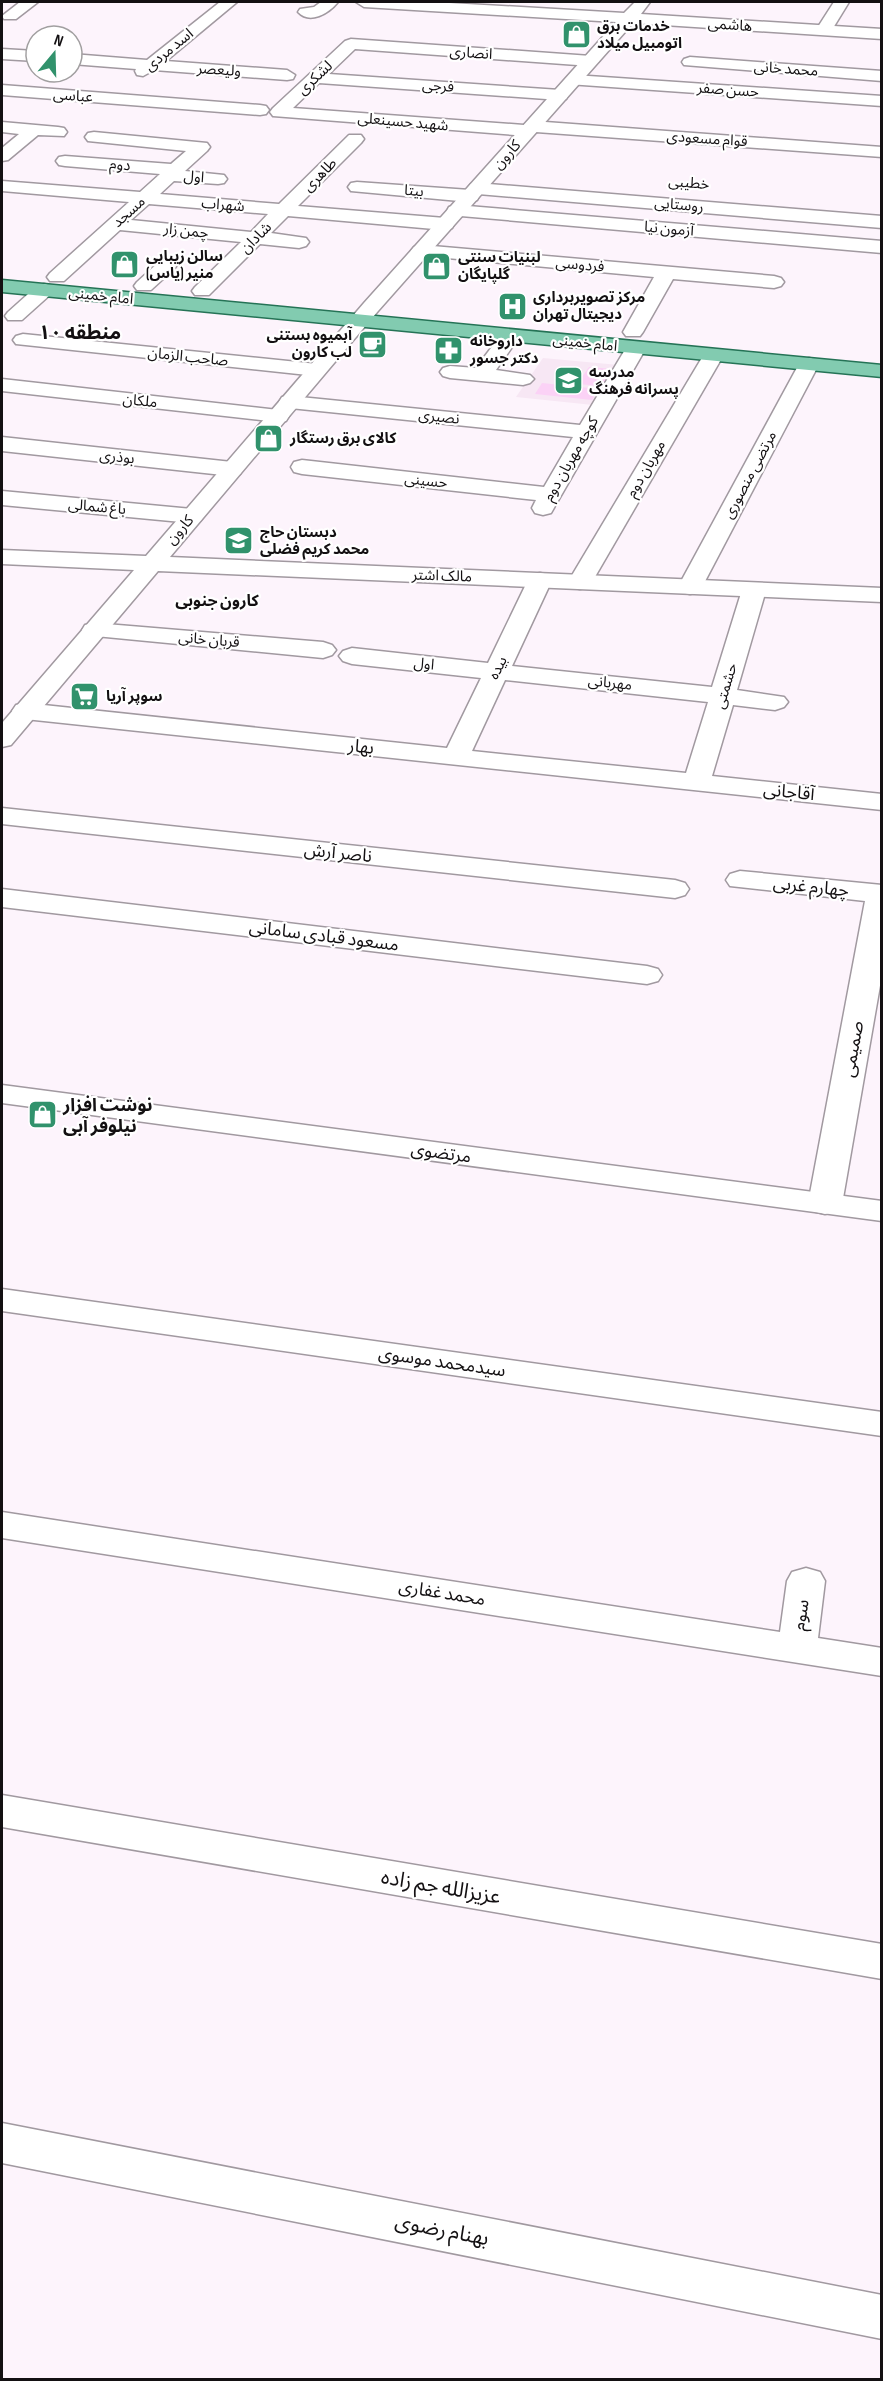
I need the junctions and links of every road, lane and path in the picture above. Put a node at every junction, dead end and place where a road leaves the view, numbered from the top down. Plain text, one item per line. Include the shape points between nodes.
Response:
1 (30, 2) edge
2 (229, 2) edge
3 (330, 2) edge
4 (364, 2) edge
5 (643, 2) edge
6 (841, 2) edge
7 (411, 3) edge
8 (306, 12) dead end
9 (10, 16) dead end
10 (628, 18) junction
11 (824, 30) junction
12 (882, 34) edge
13 (351, 44) joint
14 (2, 54) edge
15 (24, 55) edge
16 (84, 60) edge
17 (591, 61) junction
18 (690, 62) dead end
19 (151, 65) junction
20 (287, 75) dead end
21 (882, 76) edge
22 (315, 78) junction
23 (574, 80) junction
24 (2, 90) edge
25 (743, 91) junction
26 (560, 95) junction
27 (109, 99) junction
28 (882, 101) edge
29 (260, 110) dead end
30 (732, 110) dead end
31 (279, 112) joint
32 (2, 127) edge
33 (530, 129) junction
34 (34, 130) junction
35 (58, 132) dead end
36 (94, 137) dead end
37 (355, 139) dead end
38 (882, 152) edge
39 (2, 156) edge
40 (65, 161) dead end
41 (496, 167) junction
42 (519, 169) dead end
43 (173, 172) junction
44 (218, 179) dead end
45 (2, 186) edge
46 (357, 186) dead end
47 (474, 192) junction
48 (144, 198) junction
49 (284, 210) junction
50 (787, 214) junction
51 (451, 217) junction
52 (882, 222) edge
53 (116, 224) junction
54 (256, 238) junction
55 (772, 238) junction
56 (299, 242) dead end
57 (882, 247) edge
58 (421, 251) junction
59 (167, 265) dead end
60 (2, 272) edge
61 (667, 272) junction
62 (774, 282) dead end
63 (51, 284) junction
64 (2, 286) edge
65 (144, 286) junction
66 (202, 291) junction
67 (365, 315) junction
68 (15, 316) dead end
69 (510, 336) junction
70 (23, 340) dead end
71 (635, 340) junction
72 (713, 356) junction
73 (882, 356) edge
74 (809, 364) junction
75 (317, 370) junction
76 (882, 371) edge
77 (450, 372) dead end
78 (482, 375) junction
79 (523, 379) dead end
80 (2, 385) edge
81 (284, 409) junction
82 (587, 432) junction
83 (2, 444) edge
84 (302, 467) dead end
85 (232, 470) junction
86 (2, 498) edge
87 (547, 501) joint
88 (192, 516) junction
89 (2, 557) edge
90 (151, 564) junction
91 (540, 580) junction
92 (580, 582) junction
93 (690, 587) junction
94 (754, 590) junction
95 (882, 595) edge
96 (94, 630) junction
97 (323, 650) dead end
98 (352, 656) dead end
99 (497, 671) junction
100 (723, 696) junction
101 (775, 702) dead end
102 (25, 711) junction
103 (2, 739) edge
104 (456, 757) junction
105 (697, 782) junction
106 (882, 802) edge
107 (2, 816) edge
108 (740, 880) dead end
109 (675, 889) dead end
110 (881, 894) edge
111 (2, 898) edge
112 (647, 975) dead end
113 (2, 1094) edge
114 (825, 1204) junction
115 (882, 1211) edge
116 (2, 1300) edge
117 (882, 1424) edge
118 (2, 1525) edge
119 (806, 1581) dead end
120 (797, 1649) junction
121 (882, 1662) edge
122 (2, 1811) edge
123 (882, 1962) edge
124 (2, 2143) edge
125 (882, 2317) edge

1 - 9 street
2 - 19 street, اسد مردی
3 - 8 street via 318,12
4 - 7 street, هاشمی
5 - 10 street, کارون
6 - 11 street
7 - 10 street, هاشمی
10 - 11 street, هاشمی
10 - 17 street, کارون
11 - 12 street, هاشمی
13 - 17 street, انصاری
13 - 22 street, لشکری
14 - 15 street
16 - 19 street, ولیعصر
17 - 23 street, کارون
18 - 21 street, محمد خانی
19 - 20 street, ولیعصر
19 - 27 street, اسد مردی
22 - 26 street, فرجی
22 - 31 street, لشکری
23 - 25 street, حسن صفر
23 - 26 street, کارون
24 - 27 street, عباسی
25 - 28 street, حسن صفر via 784,101
25 - 30 street
26 - 33 street, کارون
27 - 29 street
31 - 33 street, شهید حسینعلی
32 - 34 street
33 - 38 street, قوام مسعودی
33 - 41 street, کارون
34 - 35 street
34 - 39 street
36 - 43 street, مسجد via 201,147
37 - 49 street, طاهری
40 - 43 street, دوم
41 - 42 street
41 - 47 street, کارون
43 - 44 street, اول
43 - 48 street, مسجد
45 - 48 street, شهراب
46 - 47 street, بیتا
47 - 50 street, روستایی
47 - 51 street, کارون
48 - 49 street, شهراب
48 - 53 street, مسجد
49 - 51 street, شهراب
49 - 54 street, شادان
50 - 52 street, روستایی
50 - 55 street
51 - 55 street, آزمون نیا
51 - 58 street, کارون
53 - 54 street, چمن زار
53 - 63 street, مسجد
54 - 56 street
54 - 66 street, شادان
55 - 57 street, آزمون نیا
58 - 61 street, فردوسی
58 - 67 street, کارون
59 - 65 street
60 - 63 main road, امام خمینی
61 - 62 street, فردوسی
61 - 71 street
63 - 64 main road, امام خمینی
63 - 65 main road, امام خمینی
63 - 67 main road, امام خمینی
63 - 68 street, مسجد
65 - 66 main road, امام خمینی
66 - 67 main road, امام خمینی
67 - 69 main road, امام خمینی
67 - 71 main road, امام خمینی
67 - 75 street, کارون
69 - 71 main road, امام خمینی
69 - 78 street
70 - 75 street, صاحب الزمان
71 - 72 main road, امام خمینی
71 - 73 main road, امام خمینی
71 - 82 street, کوچه مهربان دوم
72 - 74 main road, امام خمینی
72 - 92 street, مهربان دوم
74 - 76 main road, امام خمینی
74 - 93 street, مرتضی منصوری
75 - 81 street, کارون
77 - 78 street
78 - 79 street
80 - 81 street, ملکان
81 - 82 street, نصیری
81 - 85 street, کارون
82 - 87 street, کوچه مهربان دوم
83 - 85 street, بوذری
84 - 87 street, حسینی
85 - 88 street, کارون
86 - 88 street, باغ شمالی
88 - 90 street, کارون
89 - 90 street, مالک اشتر
90 - 91 street, مالک اشتر
90 - 96 street, کارون
91 - 92 street, مالک اشتر
91 - 99 street, بیده
92 - 93 street, مالک اشتر
93 - 94 street, مالک اشتر
94 - 95 street, مالک اشتر
94 - 100 street, حشمتی
96 - 97 street, قربان خانی
96 - 102 street, کارون
98 - 99 street, اول
99 - 100 street, مهربانی
99 - 104 street, بیده
100 - 101 street, مهربانی
100 - 105 street, حشمتی
102 - 103 street, کارون
102 - 104 street, بهار
104 - 105 street, بهار
105 - 106 street, آقاجانی
107 - 109 street, ناصر آرش
108 - 110 street, چهارم غربی
110 - 114 street, صمیمی
111 - 112 street, مسعود قبادی سامانی
113 - 114 street, مرتضوی
114 - 115 street, مرتضوی
116 - 117 street, سیدمحمد موسوی
118 - 120 street, محمد غفاری
119 - 120 street, سوم
120 - 121 street, محمد غفاری
122 - 123 street, عزیزالله جم زاده
124 - 125 street, بهنام رضوی

